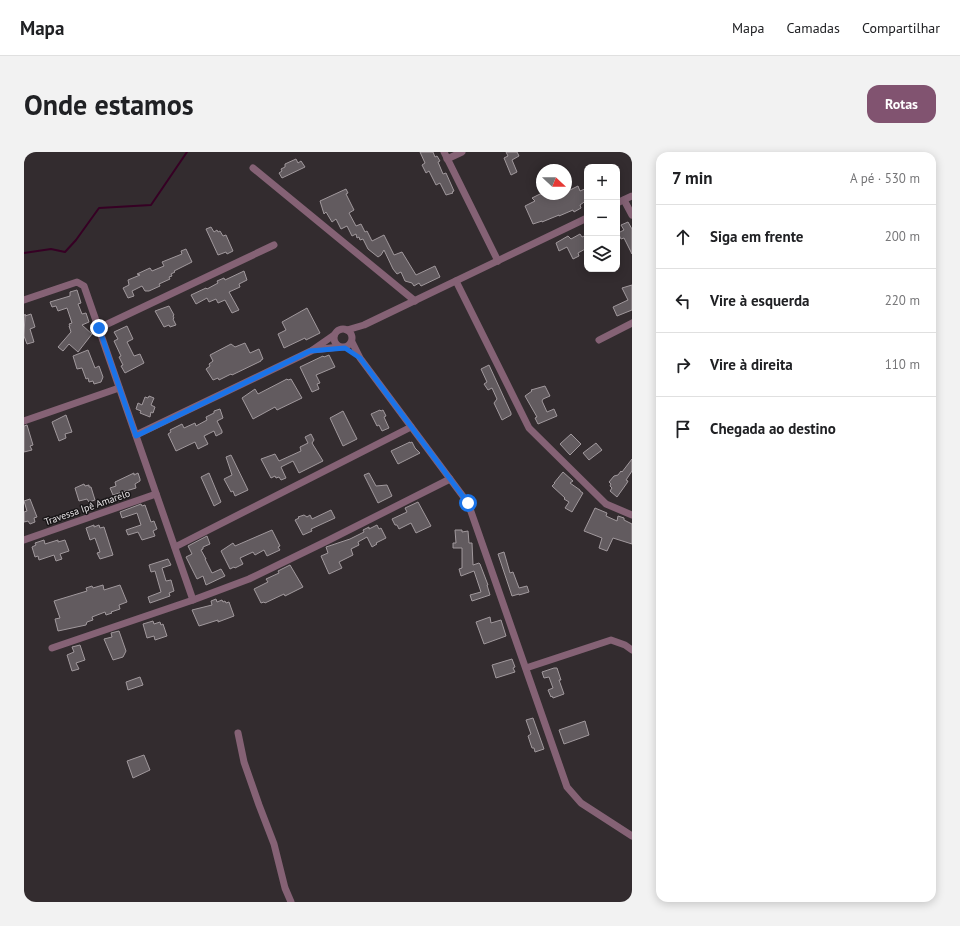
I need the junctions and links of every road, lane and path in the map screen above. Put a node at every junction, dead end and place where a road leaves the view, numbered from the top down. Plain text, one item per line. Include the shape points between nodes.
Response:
1 (462, 152) edge
2 (445, 155) edge
3 (253, 168) dead end
4 (632, 196) edge
5 (624, 200) junction
6 (620, 202) edge
7 (632, 215) edge
8 (584, 219) edge
9 (274, 245) dead end
10 (498, 261) junction
11 (456, 281) junction
12 (24, 300) edge
13 (415, 301) junction
14 (632, 323) edge
15 (364, 326) junction
16 (99, 328) junction
17 (347, 330) junction
18 (334, 335) junction
19 (352, 339) junction
20 (600, 340) dead end
21 (342, 347) junction
22 (310, 351) junction
23 (360, 358) junction
24 (119, 388) junction
25 (24, 421) edge
26 (411, 427) junction
27 (136, 436) junction
28 (450, 478) junction
29 (156, 494) junction
30 (632, 515) edge
31 (24, 540) edge
32 (175, 547) junction
33 (192, 600) junction
34 (52, 648) dead end
35 (632, 650) edge
36 (526, 668) junction
37 (238, 733) dead end
38 (632, 836) edge
39 (291, 902) edge

1 - 2 street
2 - 10 street
3 - 13 street
4 - 5 street
5 - 6 street
5 - 7 street
8 - 10 street
9 - 16 street
10 - 11 street
11 - 13 street
11 - 30 street via 529,428 606,504
12 - 16 street via 77,282 84,286
13 - 15 street
14 - 20 street
15 - 17 street
15 - 19 street
16 - 24 street
17 - 18 street via 339,330
17 - 19 street via 351,333
18 - 21 street via 334,342
18 - 22 street
19 - 21 street via 350,345
19 - 23 street
21 - 22 street
21 - 23 street
22 - 27 street
23 - 26 street
24 - 25 street
24 - 27 street
26 - 28 street
26 - 32 street
27 - 29 street
28 - 33 street via 256,576
28 - 36 street via 468,503
29 - 31 street, Travessa Ipê Amarelo
29 - 32 street
32 - 33 street
33 - 34 street
35 - 36 street via 611,640
36 - 38 street via 567,787 581,803
37 - 39 street via 244,762 274,844

